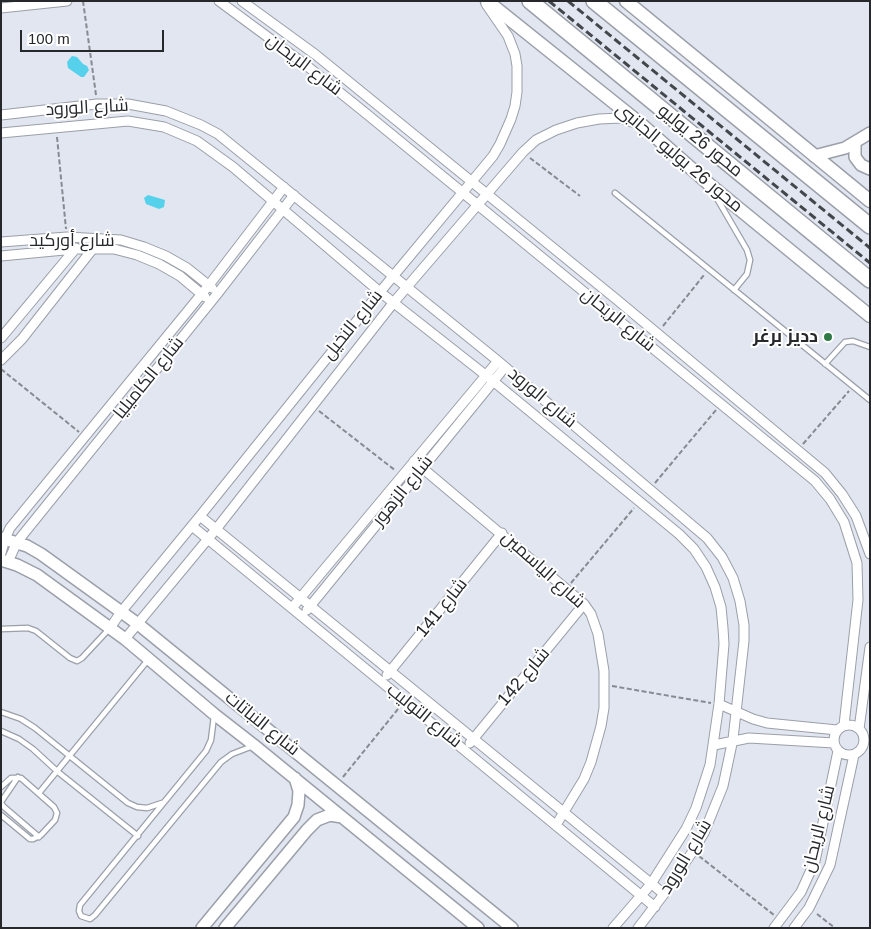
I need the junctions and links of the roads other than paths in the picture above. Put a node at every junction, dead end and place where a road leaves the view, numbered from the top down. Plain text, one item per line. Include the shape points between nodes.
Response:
1 (67, 1) edge
2 (219, 1) edge
3 (242, 1) edge
4 (486, 1) edge
5 (530, 1) edge
6 (594, 1) edge
7 (629, 3) edge
8 (20, 4) edge
9 (1, 8) edge
10 (316, 55) junction
11 (307, 66) junction
12 (371, 100) junction
13 (363, 110) junction
14 (1, 115) edge
15 (642, 125) junction
16 (1, 133) edge
17 (870, 133) edge
18 (855, 144) junction
19 (245, 156) junction
20 (814, 156) junction
21 (233, 167) junction
22 (870, 169) edge
23 (471, 183) junction
24 (710, 185) junction
25 (284, 187) junction
26 (463, 193) junction
27 (615, 193) dead end
28 (486, 194) junction
29 (294, 195) junction
30 (272, 201) junction
31 (870, 201) edge
32 (478, 204) junction
33 (282, 209) junction
34 (870, 226) edge
35 (87, 237) junction
36 (102, 238) junction
37 (1, 242) edge
38 (75, 249) junction
39 (92, 249) junction
40 (1, 256) edge
41 (393, 277) junction
42 (870, 280) edge
43 (209, 285) junction
44 (407, 287) junction
45 (734, 290) junction
46 (380, 292) junction
47 (218, 293) junction
48 (201, 294) junction
49 (210, 302) junction
50 (394, 302) junction
51 (870, 316) edge
52 (1, 338) edge
53 (870, 348) edge
54 (1, 360) edge
55 (501, 364) junction
56 (825, 364) junction
57 (490, 378) junction
58 (870, 400) edge
59 (414, 461) junction
60 (423, 468) junction
61 (650, 489) junction
62 (639, 502) junction
63 (678, 512) junction
64 (200, 516) junction
65 (667, 524) junction
66 (192, 526) junction
67 (217, 528) junction
68 (502, 533) junction
69 (3, 538) edge
70 (208, 538) junction
71 (17, 542) junction
72 (866, 542) junction
73 (853, 545) junction
74 (870, 554) edge
75 (4, 558) edge
76 (301, 597) junction
77 (584, 604) junction
78 (311, 606) junction
79 (292, 608) junction
80 (120, 612) junction
81 (302, 616) junction
82 (138, 624) junction
83 (110, 628) junction
84 (1, 629) edge
85 (126, 639) junction
86 (870, 646) edge
87 (149, 659) junction
88 (391, 671) junction
89 (382, 682) junction
90 (719, 704) junction
91 (1, 712) edge
92 (736, 712) junction
93 (214, 714) junction
94 (840, 727) junction
95 (1, 731) edge
96 (864, 732) edge
97 (474, 739) junction
98 (733, 739) junction
99 (714, 745) junction
100 (255, 746) junction
101 (866, 747) edge
102 (836, 748) junction
103 (465, 750) junction
104 (854, 755) junction
105 (70, 756) junction
106 (58, 772) junction
107 (18, 777) junction
108 (295, 778) junction
109 (1, 787) edge
110 (39, 793) junction
111 (1, 802) edge
112 (166, 802) junction
113 (564, 813) junction
114 (1, 815) edge
115 (344, 818) junction
116 (556, 825) junction
117 (138, 836) junction
118 (39, 837) junction
119 (651, 884) junction
120 (664, 894) junction
121 (641, 896) junction
122 (655, 907) junction
123 (781, 920) junction
124 (202, 928) edge
125 (225, 928) edge
126 (478, 928) edge
127 (512, 928) edge
128 (613, 928) edge
129 (638, 928) edge
130 (774, 928) edge
131 (792, 928) edge

1 - 8 street
2 - 11 street, شارع الريحان
3 - 10 street, شارع الريحان
4 - 15 main road, محور 26 يوليو الجانبى
4 - 23 street, شارع النخيل via 515,54 517,92 511,119 500,144
5 - 42 highway, محور 26 يوليو
6 - 34 highway
7 - 20 main road
8 - 9 street
10 - 11 street
10 - 12 street, شارع الريحان
11 - 13 street, شارع الريحان
12 - 13 street
12 - 23 street, شارع الريحان
13 - 26 street, شارع الريحان
14 - 19 street, شارع الورود via 97,104 147,107 184,117 218,134
15 - 24 main road, محور 26 يوليو الجانبى
15 - 28 street, شارع النخيل via 621,118 599,119 556,130 536,140
16 - 21 street, شارع الورود via 128,121 181,133
17 - 18 street
18 - 20 street
18 - 22 street via 856,157 861,165
19 - 21 street
19 - 25 street, شارع الورود
20 - 31 main road
21 - 30 street, شارع الورود
23 - 26 street, شارع النخيل
23 - 28 street, شارع الريحان
24 - 45 lane via 749,255 749,270
24 - 51 main road, محور 26 يوليو الجانبى
25 - 29 street, شارع الورود
25 - 30 street, شارع الكاميليا
26 - 32 street, شارع الريحان
26 - 41 street, شارع النخيل
27 - 45 lane
28 - 32 street, شارع النخيل
28 - 72 street, شارع الريحان via 825,473 856,516
29 - 33 street, شارع الكاميليا
29 - 41 street, شارع الورود
30 - 33 street, شارع الورود
30 - 43 street, شارع الكاميليا
32 - 44 street, شارع النخيل
32 - 73 street, شارع الريحان via 815,481 844,522
33 - 46 street, شارع الورود
33 - 47 street, شارع الكاميليا
35 - 36 street, شارع أوركيد
35 - 37 street, شارع أوركيد
35 - 38 street
36 - 39 street
36 - 43 street, شارع أوركيد via 121,240 166,256
38 - 39 street, شارع أوركيد
38 - 40 street, شارع أوركيد
38 - 52 street
39 - 48 street, شارع أوركيد via 114,249 159,264
39 - 54 street via 22,339
41 - 44 street, شارع الورود
41 - 46 street, شارع النخيل
43 - 47 street, شارع أوركيد
43 - 48 street, شارع الكاميليا
44 - 50 street, شارع النخيل
44 - 55 street, شارع الورود
45 - 56 lane
46 - 50 street, شارع الورود
46 - 64 street, شارع النخيل
47 - 49 street, شارع الكاميليا
48 - 49 street, شارع أوركيد
48 - 69 street, شارع الكاميليا
49 - 71 street, شارع الكاميليا
50 - 57 street, شارع الورود
50 - 67 street, شارع النخيل
53 - 56 lane via 853,341 845,342
55 - 57 street, شارع الزهور
55 - 61 street, شارع الورود
56 - 58 lane
57 - 59 street, شارع الزهور
57 - 60 street, شارع الزهور
57 - 62 street, شارع الورود
59 - 60 street, شارع الياسمين
59 - 76 street, شارع الزهور
60 - 68 street, شارع الياسمين
60 - 78 street, شارع الزهور
61 - 62 street
61 - 63 street, شارع الورود
62 - 65 street, شارع الورود
63 - 65 street
63 - 92 street, شارع الورود via 707,538 722,557 740,601 744,641
64 - 66 street, شارع النخيل
64 - 67 street, شارع التوليب
65 - 90 street, شارع الورود via 694,549 715,586 721,607 724,644
66 - 70 street, شارع التوليب
66 - 80 street, شارع النخيل
67 - 70 street, شارع النخيل
67 - 76 street, شارع التوليب
68 - 77 street, شارع الياسمين
68 - 88 street, شارع 141
69 - 71 street, شارع النباتات
69 - 75 street, شارع الكاميليا
70 - 79 street, شارع التوليب
70 - 82 street, شارع النخيل
71 - 75 street, شارع الكاميليا
71 - 80 street, شارع النباتات via 41,554
72 - 73 street
72 - 74 street, شارع الريحان
73 - 94 street, شارع الريحان via 858,600
75 - 83 street, شارع النباتات via 37,574
76 - 78 street, شارع التوليب
76 - 79 street, شارع الزهور
77 - 97 street, شارع 142
77 - 113 street, شارع الياسمين via 591,614 602,652 604,708 597,744 584,779
78 - 81 street, شارع الزهور
78 - 88 street, شارع التوليب
79 - 81 street, شارع التوليب
80 - 82 street, شارع النباتات
80 - 83 street, شارع النخيل
81 - 89 street, شارع التوليب
82 - 85 street, شارع النخيل
82 - 127 street, شارع النباتات
83 - 84 lane via 77,661 36,631 28,628
83 - 85 street, شارع النباتات
85 - 87 street, شارع النباتات
86 - 96 street
87 - 93 street, شارع النباتات
87 - 105 lane
88 - 89 street, شارع 141
88 - 97 street, شارع التوليب
89 - 103 street, شارع التوليب
90 - 92 street
90 - 99 street, شارع الورود
91 - 105 lane via 21,718
92 - 94 street via 767,723
92 - 98 street, شارع الورود
93 - 100 street, شارع النباتات
93 - 112 lane via 214,727 206,751
94 - 96 street via 852,725
94 - 102 street via 834,736
95 - 106 lane via 33,749
96 - 101 street
97 - 103 street, شارع 142
97 - 113 street, شارع التوليب
98 - 99 street
98 - 102 street via 765,738
98 - 120 street, شارع الورود via 714,810 694,852
99 - 119 street, شارع الورود via 696,808
100 - 108 street, شارع النباتات
100 - 117 lane via 232,754 222,762 95,915 84,918 79,914 80,904
101 - 104 street
102 - 104 street via 846,755
102 - 123 street, شارع الريحان via 815,860 801,892
103 - 116 street, شارع التوليب
104 - 131 street, شارع الريحان via 830,865 809,908
105 - 106 lane
105 - 112 lane via 128,803 147,808
106 - 110 lane
106 - 117 lane
107 - 109 lane via 10,778
107 - 110 lane
107 - 111 lane
108 - 115 street, شارع النباتات
108 - 124 street via 299,791 294,817
110 - 118 lane via 58,813 56,820
111 - 118 lane
112 - 117 lane
113 - 116 street, شارع الياسمين
113 - 119 street, شارع التوليب
114 - 118 lane via 30,839
115 - 125 street via 330,816 317,820
115 - 126 street, شارع النباتات
116 - 121 street, شارع التوليب
119 - 120 street, شارع التوليب
119 - 121 street, شارع الورود
120 - 122 street, شارع الورود
121 - 122 street, شارع التوليب
121 - 128 street, شارع الورود
122 - 129 street, شارع الورود
123 - 130 street, شارع الريحان
123 - 131 street

